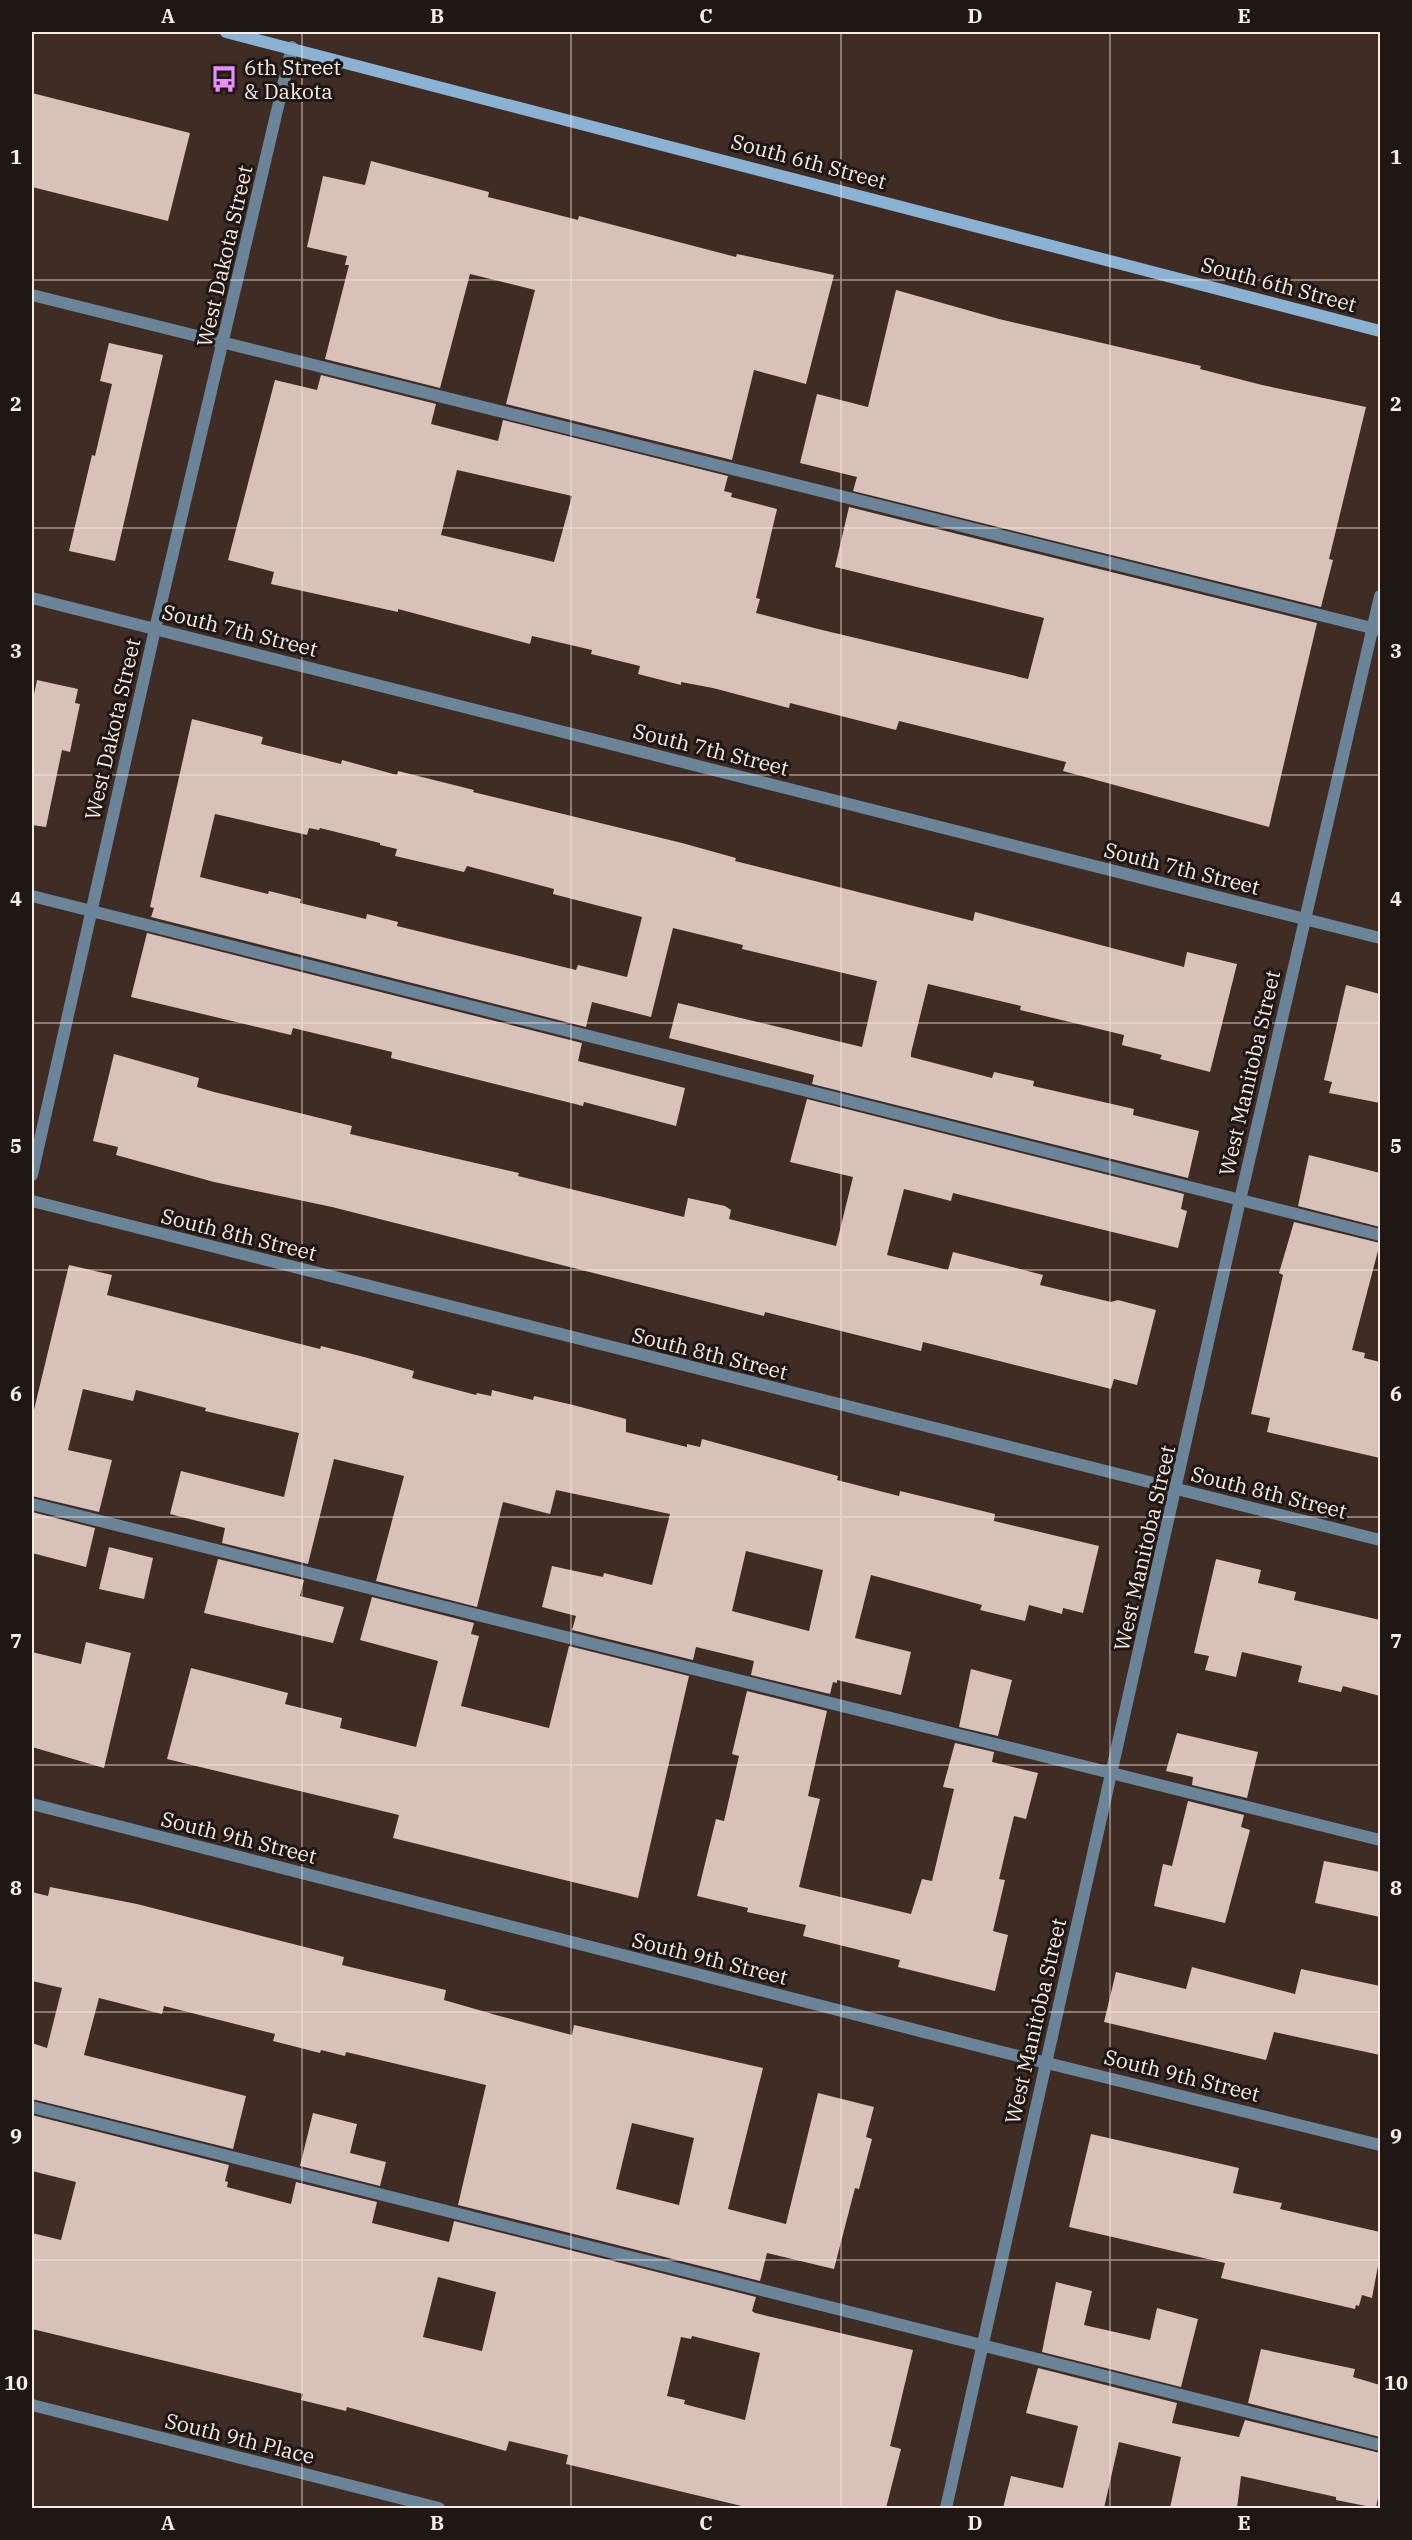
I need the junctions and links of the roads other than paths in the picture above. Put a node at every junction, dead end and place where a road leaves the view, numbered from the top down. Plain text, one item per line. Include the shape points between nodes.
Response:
1 (226, 32) edge
2 (292, 47) junction
3 (32, 296) edge
4 (1380, 331) edge
5 (224, 343) junction
6 (1380, 596) edge
7 (32, 598) edge
8 (155, 629) junction
9 (1377, 629) edge
10 (32, 896) edge
11 (92, 912) junction
12 (1305, 919) junction
13 (1380, 938) edge
14 (32, 1175) edge
15 (1240, 1200) junction
16 (32, 1201) edge
17 (1380, 1235) edge
18 (1176, 1490) junction
19 (32, 1504) edge
20 (1380, 1540) edge
21 (1113, 1773) junction
22 (32, 1804) edge
23 (1380, 1840) edge
24 (1044, 2062) junction
25 (32, 2107) edge
26 (1380, 2145) edge
27 (982, 2345) junction
28 (32, 2405) edge
29 (1380, 2445) edge
30 (439, 2508) edge
31 (946, 2508) edge

1 - 2 street, South 6th Street
2 - 4 street, South 6th Street
2 - 5 street, West Dakota Street
3 - 5 street
5 - 8 street, West Dakota Street
5 - 9 street
6 - 9 street, West Manitoba Street
7 - 8 street, South 7th Street
8 - 11 street, West Dakota Street
8 - 12 street, South 7th Street
9 - 12 street, West Manitoba Street
10 - 11 street
11 - 14 street, West Dakota Street
11 - 15 street
12 - 13 street, South 7th Street
12 - 15 street, West Manitoba Street
15 - 17 street
15 - 18 street, West Manitoba Street
16 - 18 street, South 8th Street
18 - 20 street, South 8th Street
18 - 21 street, West Manitoba Street
19 - 21 street
21 - 23 street
21 - 24 street, West Manitoba Street
22 - 24 street, South 9th Street
24 - 26 street, South 9th Street
24 - 27 street, West Manitoba Street
25 - 27 street
27 - 29 street
27 - 31 street, West Manitoba Street
28 - 30 street, South 9th Place

